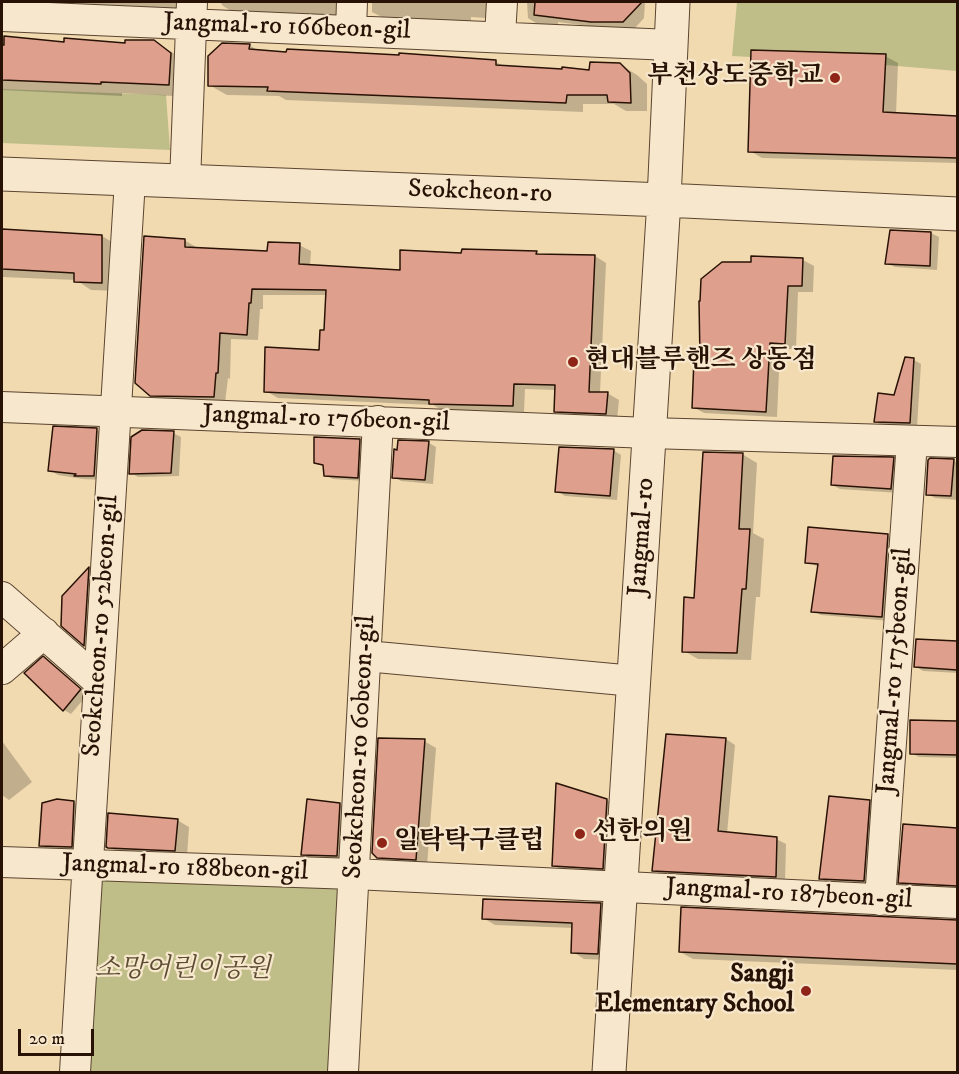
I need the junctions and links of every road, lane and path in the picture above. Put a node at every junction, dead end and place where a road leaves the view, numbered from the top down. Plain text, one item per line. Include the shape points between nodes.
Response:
1 (502, 2) edge
2 (673, 2) edge
3 (37, 9) edge
4 (191, 13) edge
5 (2, 16) edge
6 (352, 16) edge
7 (500, 36) junction
8 (671, 45) junction
9 (2, 174) edge
10 (130, 180) junction
11 (185, 182) junction
12 (664, 200) junction
13 (957, 214) edge
14 (2, 407) edge
15 (115, 411) junction
16 (378, 421) junction
17 (650, 433) junction
18 (912, 441) junction
19 (957, 442) edge
20 (2, 597) edge
21 (44, 633) junction
22 (366, 656) junction
23 (2, 669) edge
24 (98, 681) junction
25 (634, 681) junction
26 (2, 862) edge
27 (87, 866) junction
28 (354, 874) junction
29 (621, 886) junction
30 (880, 900) junction
31 (957, 903) edge
32 (75, 1072) edge
33 (342, 1072) edge
34 (609, 1072) edge

1 - 7 street
2 - 8 street, Jangmal-ro
3 - 4 street, Jangmal-ro 166beon-gil
3 - 5 street, Jangmal-ro 166beon-gil
4 - 6 street, Jangmal-ro 166beon-gil
4 - 11 street
6 - 7 street, Jangmal-ro 166beon-gil
7 - 8 street, Jangmal-ro 166beon-gil
8 - 12 street, Jangmal-ro
9 - 10 street, Seokcheon-ro
10 - 11 street, Seokcheon-ro
10 - 15 street, Seokcheon-ro 52beon-gil
11 - 12 street, Seokcheon-ro
12 - 13 street, Seokcheon-ro
12 - 17 street, Jangmal-ro
14 - 15 street, Jangmal-ro 176beon-gil
15 - 16 street, Jangmal-ro 176beon-gil
15 - 24 street, Seokcheon-ro 52beon-gil
16 - 17 street, Jangmal-ro 176beon-gil
16 - 22 street, Seokcheon-ro 60beon-gil
17 - 18 street
17 - 25 street, Jangmal-ro
18 - 19 street
18 - 30 street, Jangmal-ro 175beon-gil
20 - 21 street
21 - 23 street
21 - 24 street
22 - 25 street
22 - 28 street, Seokcheon-ro 60beon-gil
24 - 27 street, Seokcheon-ro 52beon-gil
25 - 29 street, Jangmal-ro
26 - 27 street, Jangmal-ro 188beon-gil
27 - 28 street, Jangmal-ro 188beon-gil
27 - 32 street, Seokcheon-ro 52beon-gil
28 - 29 street, Jangmal-ro 188beon-gil
28 - 33 street, Seokcheon-ro 60beon-gil
29 - 30 street, Jangmal-ro 187beon-gil
29 - 34 street, Jangmal-ro
30 - 31 street, Jangmal-ro 187beon-gil

